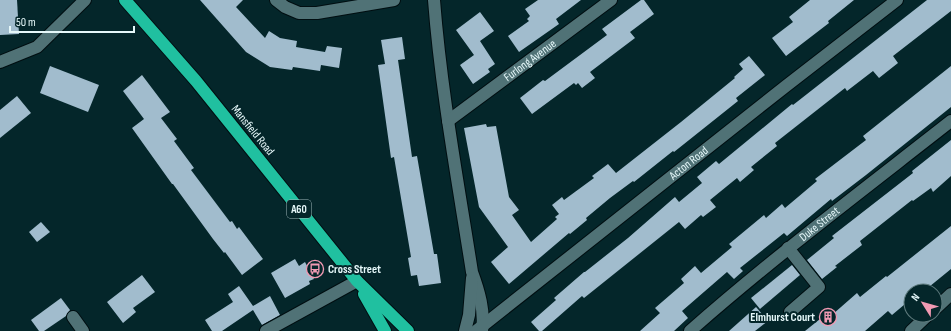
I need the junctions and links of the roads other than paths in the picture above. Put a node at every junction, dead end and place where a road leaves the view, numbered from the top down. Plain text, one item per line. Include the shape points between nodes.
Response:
1 (85, 0) edge
2 (125, 0) edge
3 (276, 0) edge
4 (394, 0) edge
5 (434, 0) edge
6 (611, 0) edge
7 (897, 0) edge
8 (0, 62) edge
9 (448, 121) junction
10 (951, 121) edge
11 (788, 248) junction
12 (472, 272) junction
13 (357, 281) junction
14 (951, 294) edge
15 (943, 302) edge
16 (790, 312) dead end
17 (73, 317) dead end
18 (920, 323) edge
19 (480, 330) edge
20 (693, 330) edge
21 (83, 331) edge
22 (266, 331) edge
23 (386, 331) edge
24 (408, 331) edge
25 (465, 331) edge
26 (911, 331) edge

1 - 8 street via 37,47
2 - 13 highway, Mansfield Road / A60 via 196,81
3 - 4 street via 299,14
5 - 9 street
6 - 9 street, Furlong Avenue
7 - 19 street, Acton Road
9 - 12 street
10 - 11 street, Duke Street
11 - 16 street via 819,287
11 - 20 street, Duke Street
12 - 19 street via 482,309
12 - 25 street via 469,315
13 - 22 street
13 - 23 highway, Mansfield Road / A60
13 - 24 highway, Mansfield Road / A60
14 - 15 street
17 - 21 street
18 - 26 street

